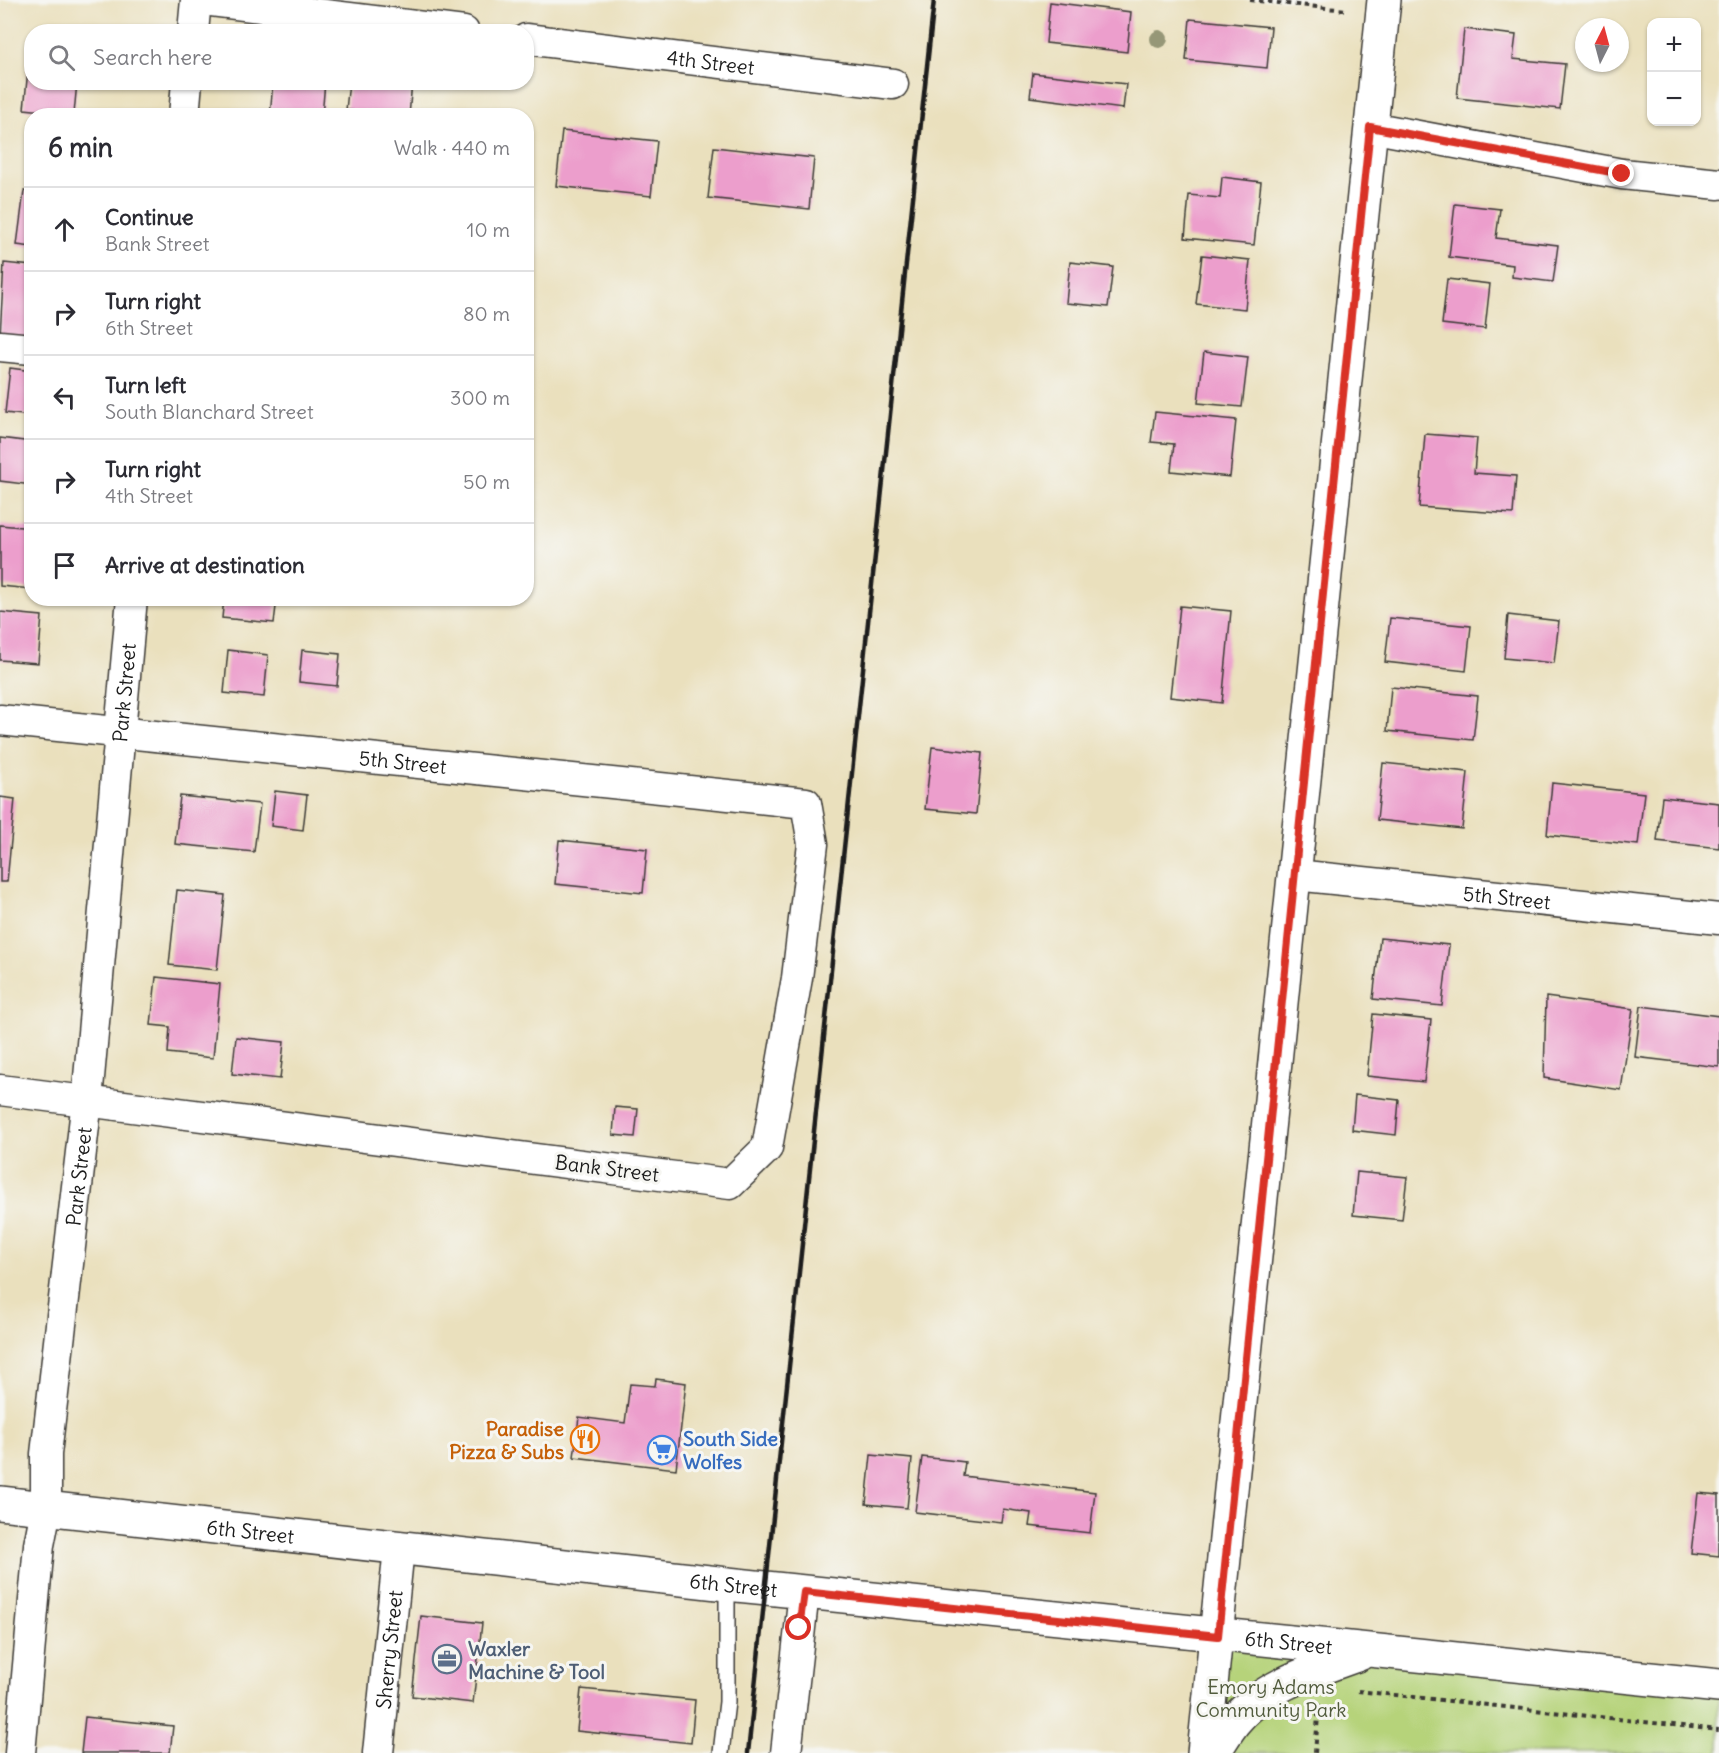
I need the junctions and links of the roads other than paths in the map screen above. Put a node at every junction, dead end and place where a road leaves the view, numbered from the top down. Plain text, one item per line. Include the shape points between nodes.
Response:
1 (196, 0) edge
2 (203, 0) edge
3 (1383, 0) edge
4 (194, 24) edge
5 (399, 24) edge
6 (534, 40) edge
7 (893, 84) dead end
8 (186, 90) edge
9 (185, 108) edge
10 (1370, 127) junction
11 (1719, 184) edge
12 (0, 346) edge
13 (24, 348) edge
14 (131, 606) edge
15 (0, 720) edge
16 (120, 732) junction
17 (806, 804) joint
18 (1295, 875) junction
19 (1719, 919) edge
20 (0, 1090) edge
21 (87, 1100) junction
22 (0, 1503) edge
23 (46, 1509) junction
24 (399, 1548) junction
25 (727, 1584) junction
26 (804, 1592) junction
27 (1218, 1636) junction
28 (1367, 1650) junction
29 (1719, 1686) edge
30 (20, 1753) edge
31 (378, 1753) edge
32 (721, 1753) edge
33 (786, 1753) edge
34 (1204, 1753) edge
35 (1213, 1753) edge

1 - 4 street
2 - 5 street
3 - 10 street
6 - 7 street, 4th Street
8 - 9 street
10 - 11 street via 1622,174
10 - 18 street
12 - 13 street
14 - 16 street, Park Street
15 - 16 street, 5th Street
16 - 17 street, 5th Street
16 - 21 street, Park Street
17 - 21 street, Bank Street via 813,844 797,978 767,1149 730,1184
18 - 19 street, 5th Street
18 - 27 street
20 - 21 street
21 - 23 street, Park Street via 46,1454
22 - 23 street, 6th Street
23 - 24 street, 6th Street
23 - 30 street, Park Street via 39,1545
24 - 25 street, 6th Street
24 - 31 street, Sherry Street
25 - 26 street, 6th Street
25 - 32 lane via 727,1702
26 - 27 street, 6th Street
26 - 33 street
27 - 28 street, 6th Street
27 - 34 street
28 - 29 street, 6th Street
28 - 35 street via 1270,1692 1235,1720

